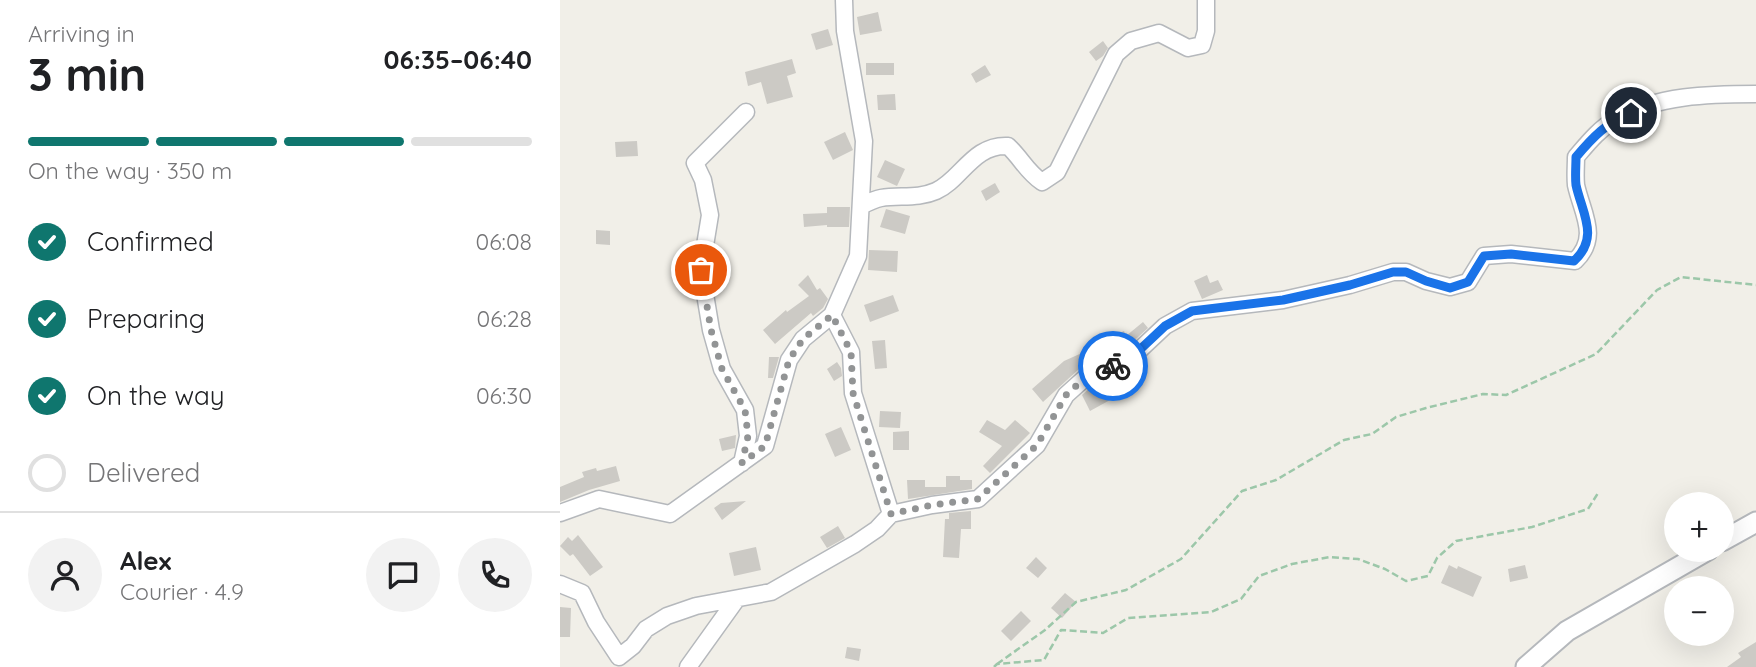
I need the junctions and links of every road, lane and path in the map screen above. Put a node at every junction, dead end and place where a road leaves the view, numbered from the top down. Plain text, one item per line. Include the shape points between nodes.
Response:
1 (844, 0) edge
2 (1206, 0) edge
3 (1756, 94) edge
4 (746, 112) dead end
5 (861, 206) junction
6 (1756, 285) edge
7 (832, 315) junction
8 (742, 463) junction
9 (1598, 493) dead end
10 (560, 513) edge
11 (891, 514) junction
12 (1756, 522) edge
13 (1734, 534) edge
14 (1687, 562) edge
15 (560, 584) edge
16 (736, 600) junction
17 (995, 666) edge
18 (688, 667) edge
19 (1526, 667) edge

1 - 5 street via 864,141
2 - 5 street via 1202,45 1188,48 1159,33 1132,41 1116,54 1057,172 1042,181 1028,173 1008,146 995,145 937,191 910,198 880,198
3 - 11 street via 1680,97 1617,118 1595,134 1576,157 1576,183 1588,232 1585,251 1574,261 1484,256 1468,282 1450,288 1406,272 1393,272 1283,300 1192,311 1165,326 1132,357 1086,377 1066,395 1037,445 978,499
4 - 8 street via 695,163 710,215 701,270 711,330 722,369 745,410 748,436
5 - 7 street via 858,256
6 - 17 path via 1681,277 1657,290 1596,354 1506,395 1483,394 1396,417 1372,434 1344,440 1276,480 1241,491 1181,558 1126,590 1076,602
7 - 8 street via 803,339 789,360 765,446
7 - 11 street via 851,352 853,393
8 - 10 street via 670,514 598,499
9 - 17 path via 1588,509 1532,527 1456,541 1437,558 1428,576 1406,581 1358,559 1330,557 1292,564 1259,576 1241,599 1211,612 1128,618 1103,633 1061,629 1044,660
11 - 16 street via 855,544 771,592
12 - 13 street
14 - 19 street via 1567,631
15 - 16 street via 582,593 619,657 646,629 667,617 696,606
16 - 18 street

